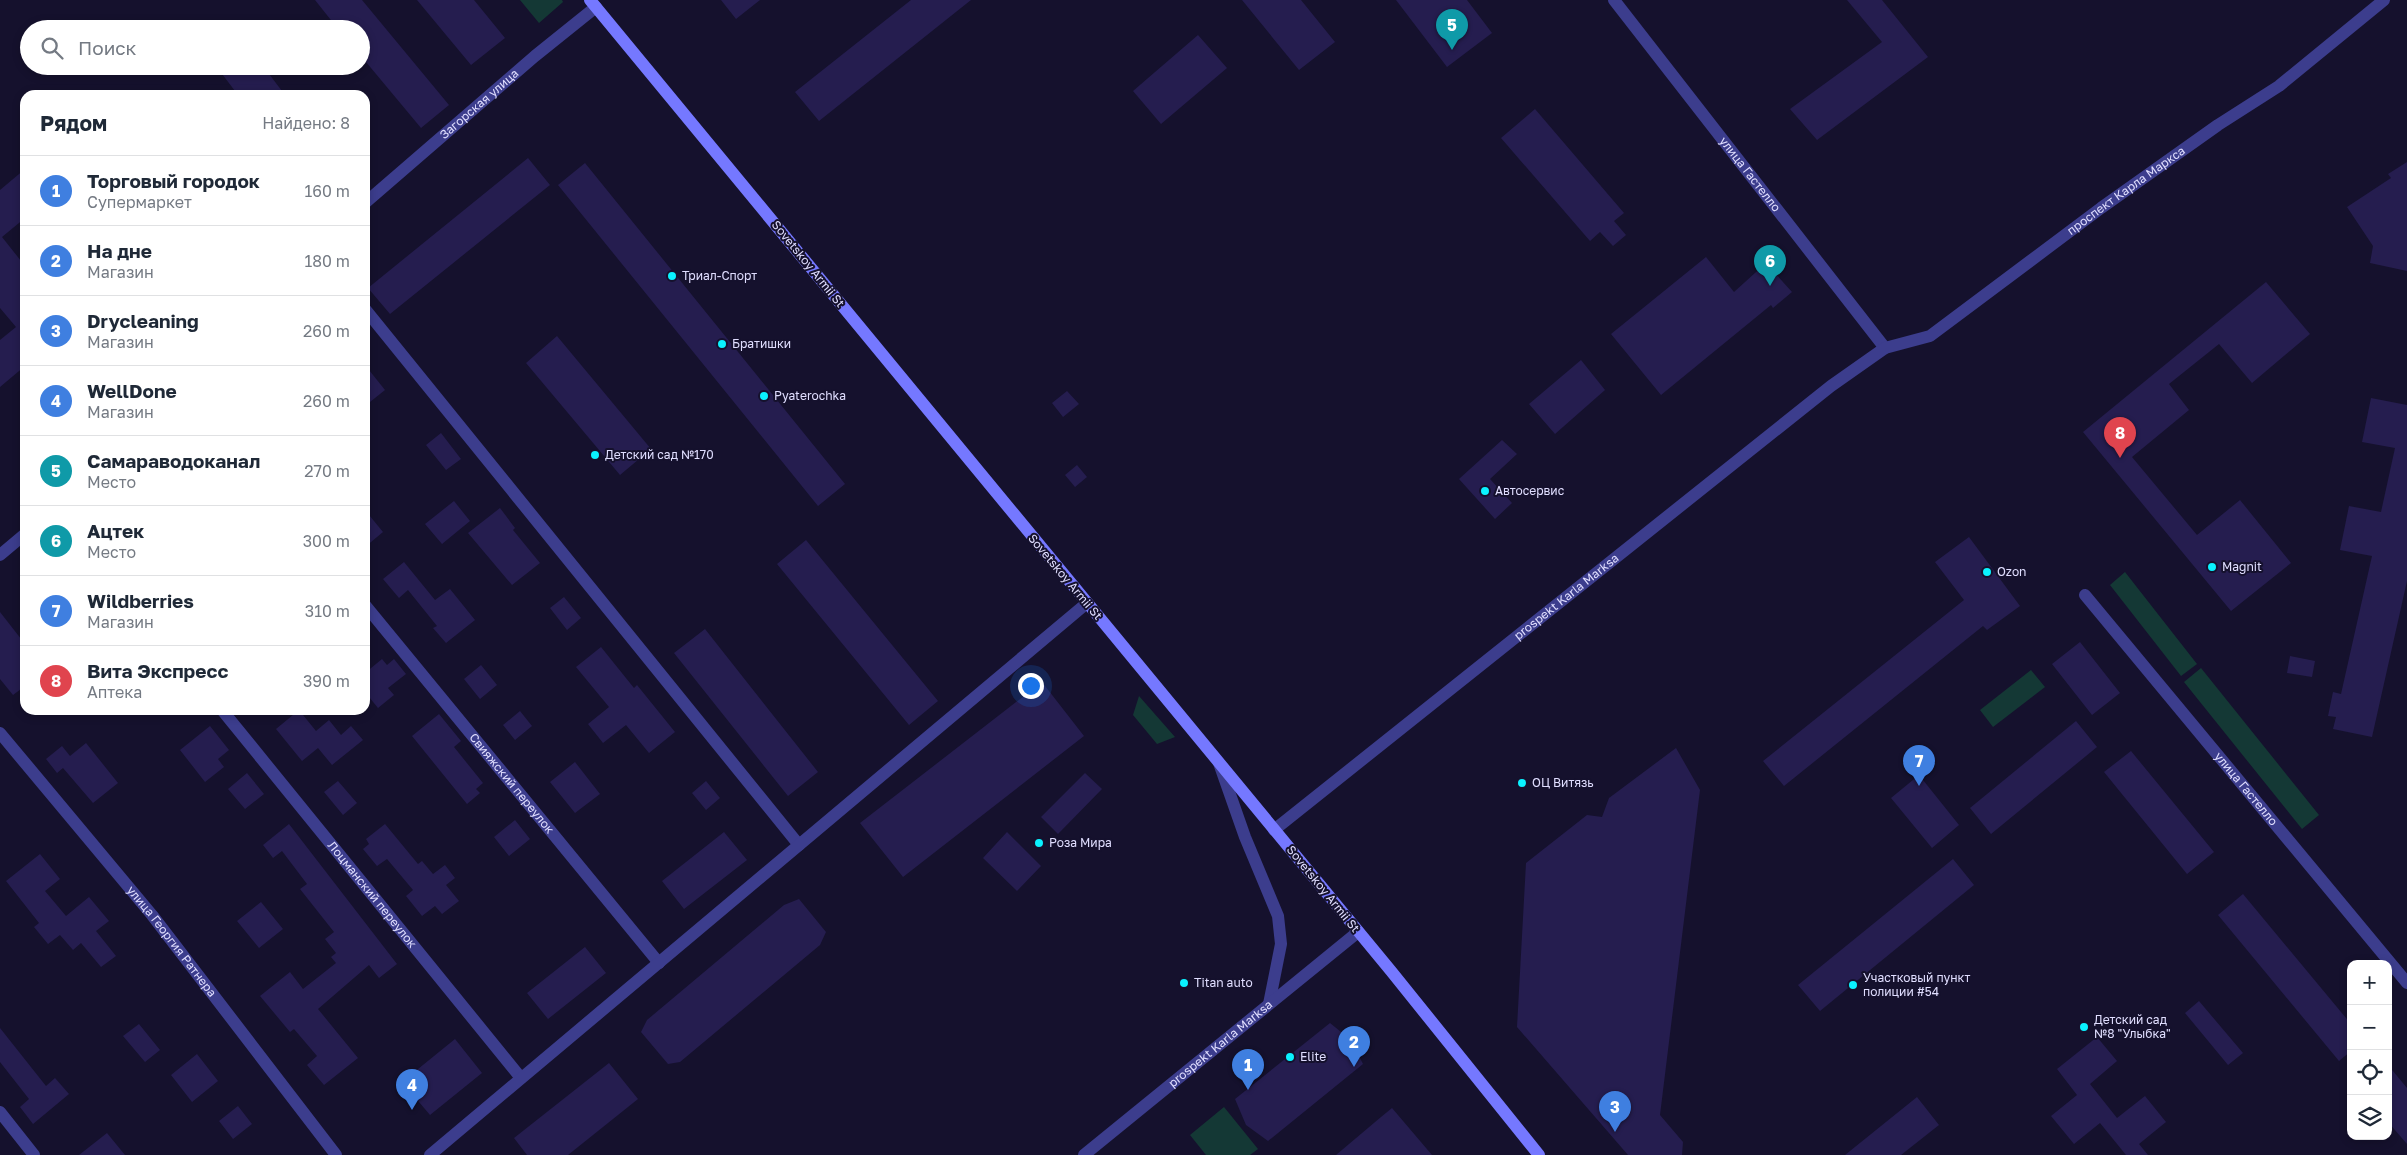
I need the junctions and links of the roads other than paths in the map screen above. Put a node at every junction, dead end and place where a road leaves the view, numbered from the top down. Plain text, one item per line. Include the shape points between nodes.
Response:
1 (1614, 0) edge
2 (2384, 0) edge
3 (593, 4) edge
4 (370, 199) edge
5 (370, 315) edge
6 (1885, 348) junction
7 (20, 538) edge
8 (0, 555) edge
9 (2085, 595) dead end
10 (1087, 603) junction
11 (370, 611) edge
12 (226, 715) edge
13 (0, 733) edge
14 (1219, 763) junction
15 (1274, 830) junction
16 (799, 845) junction
17 (1358, 932) junction
18 (659, 963) junction
19 (2407, 983) edge
20 (1269, 1004) junction
21 (521, 1078) junction
22 (0, 1112) edge
23 (34, 1155) edge
24 (336, 1155) edge
25 (430, 1155) edge
26 (1084, 1155) edge
27 (1540, 1155) edge

1 - 6 street, улица Гастелло
2 - 6 street, проспект Карла Маркса via 2279,86 2101,208 1930,336
3 - 4 street, Загорская улица
3 - 10 main road, Sovetskoy Armii St
5 - 16 street
6 - 15 street, prospekt Karla Marksa via 1831,386
7 - 8 street
9 - 19 street, улица Гастелло
10 - 14 main road, Sovetskoy Armii St
10 - 16 street
11 - 18 street, Свияжский переулок
12 - 21 street, Лоцманский переулок
13 - 24 street, улица Георгия Ратнера via 152,915
14 - 15 main road, Sovetskoy Armii St
14 - 20 street via 1278,916 1280,944
15 - 17 main road, Sovetskoy Armii St
16 - 18 street
17 - 20 street, prospekt Karla Marksa
17 - 27 main road, Sovetskoy Armii St
18 - 21 street
20 - 26 street, prospekt Karla Marksa
21 - 25 street
22 - 23 street

